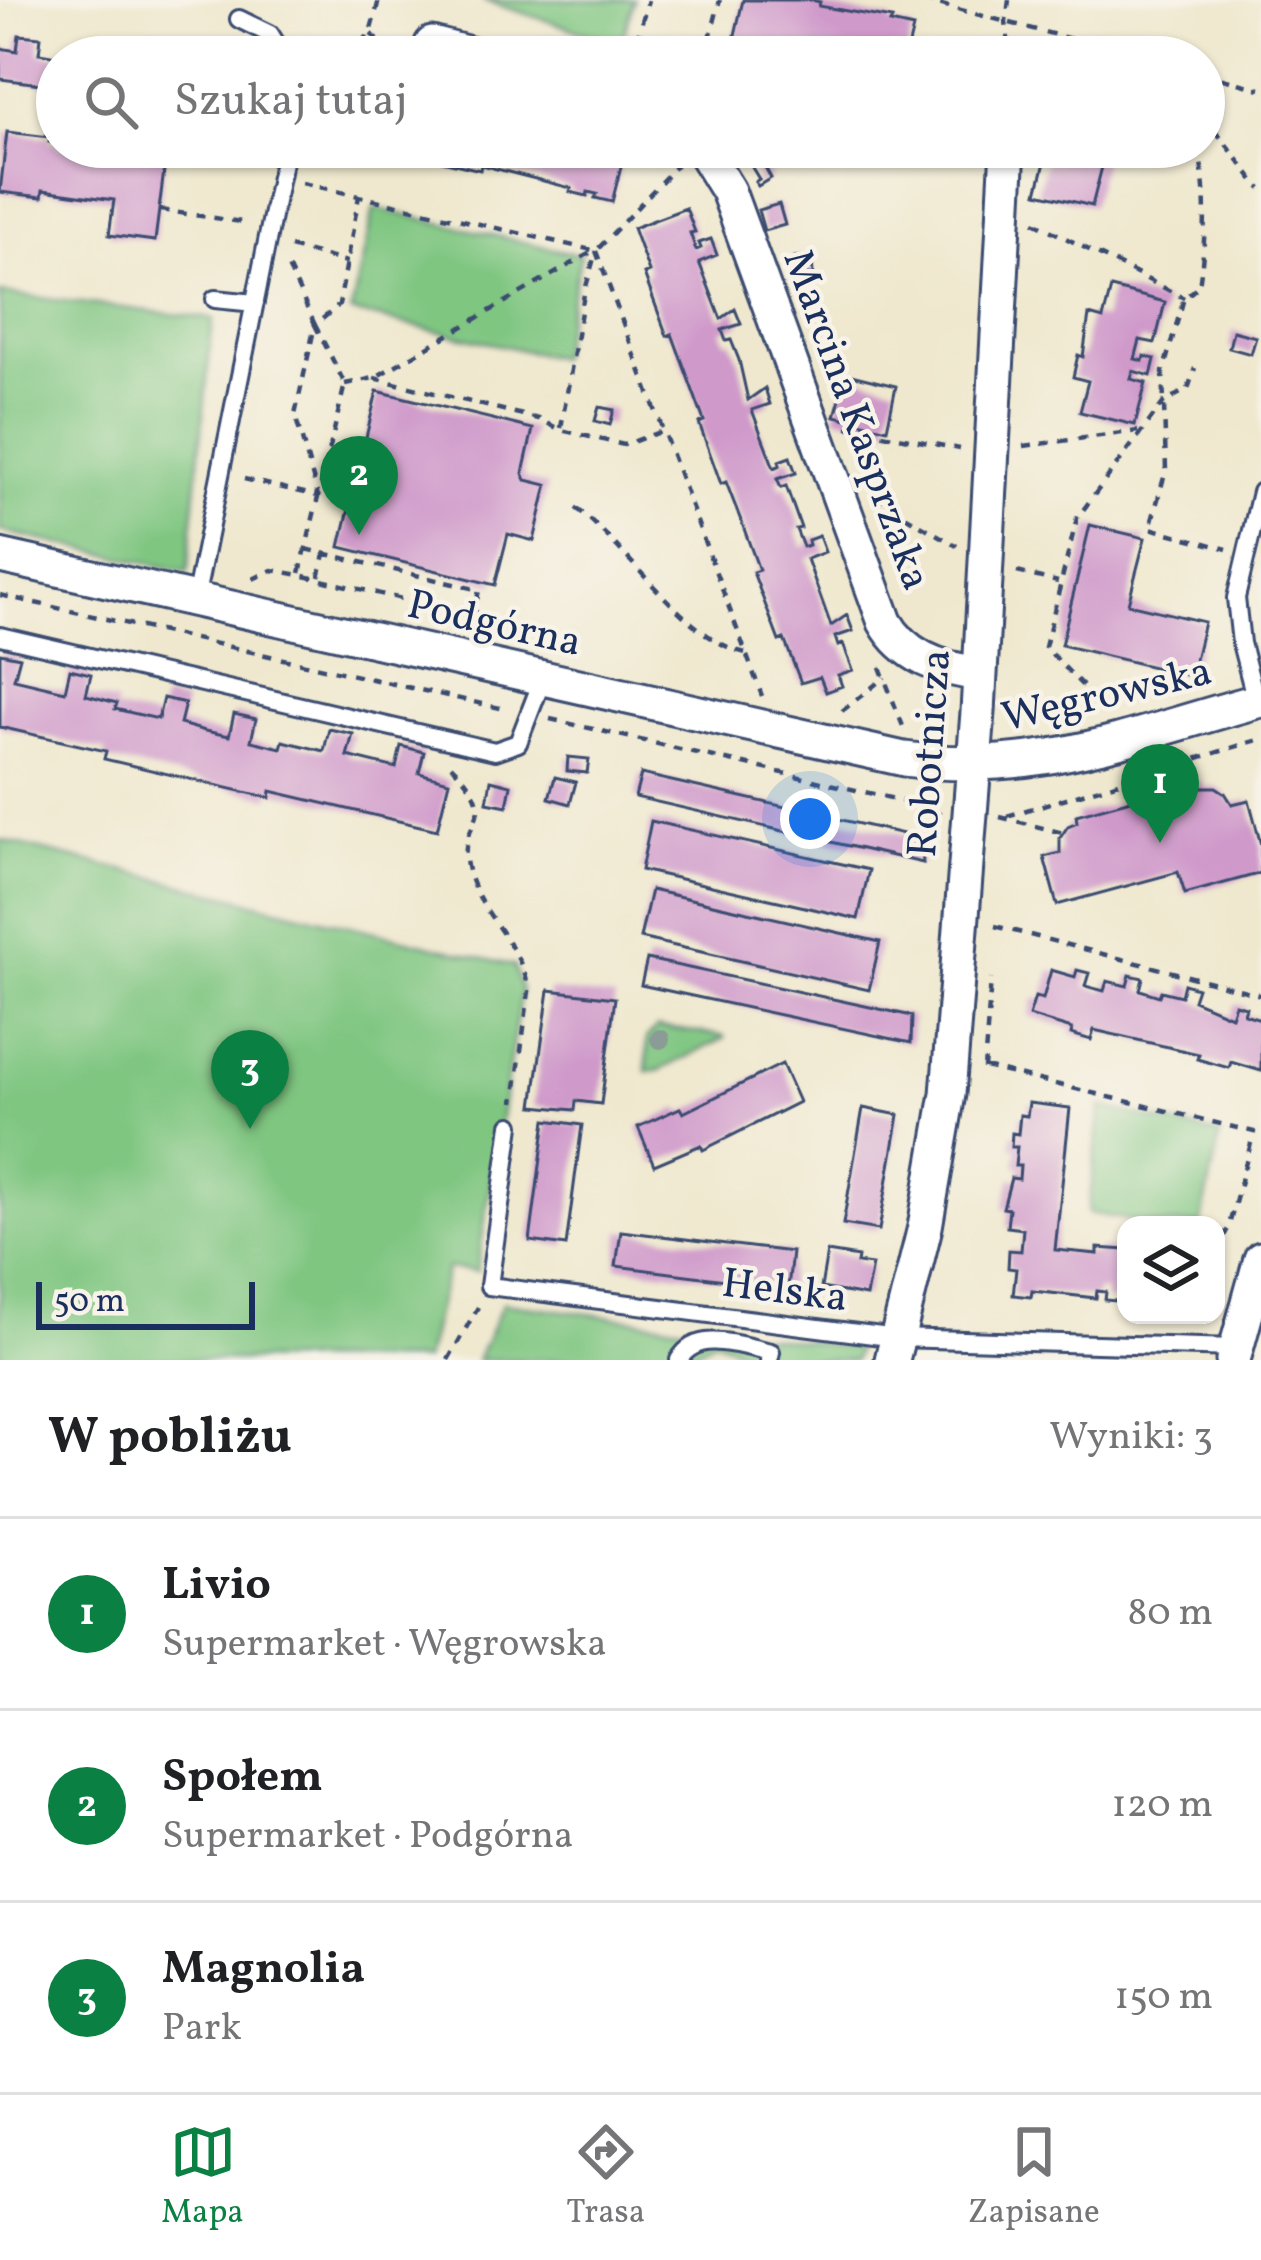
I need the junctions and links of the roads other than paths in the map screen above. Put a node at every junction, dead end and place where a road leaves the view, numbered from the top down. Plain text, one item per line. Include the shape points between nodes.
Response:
1 (239, 19) dead end
2 (271, 36) edge
3 (282, 168) edge
4 (706, 168) edge
5 (1007, 168) edge
6 (215, 299) dead end
7 (255, 303) junction
8 (1261, 492) edge
9 (0, 556) edge
10 (195, 600) junction
11 (0, 636) edge
12 (979, 673) junction
13 (543, 678) junction
14 (1259, 701) edge
15 (972, 766) junction
16 (511, 1125) road end
17 (1261, 1259) edge
18 (895, 1349) edge
19 (1234, 1354) edge
20 (679, 1360) edge
21 (769, 1360) edge

1 - 2 lane
3 - 7 lane
4 - 12 street, Marcina Kasprzaka via 728,191 893,636 947,670
5 - 12 street, Robotnicza
6 - 7 lane
7 - 10 lane
8 - 14 lane via 1236,598
9 - 10 street, Podgórna
10 - 13 street, Podgórna
11 - 13 lane via 495,752 518,742
12 - 15 street, Robotnicza
13 - 15 street, Podgórna via 904,759
14 - 15 street, Węgrowska via 1063,757
15 - 18 street, Robotnicza via 948,1094
16 - 18 lane, Helska via 489,1286
17 - 19 street
18 - 19 lane, Helska
20 - 21 lane via 690,1346 714,1340 771,1352

